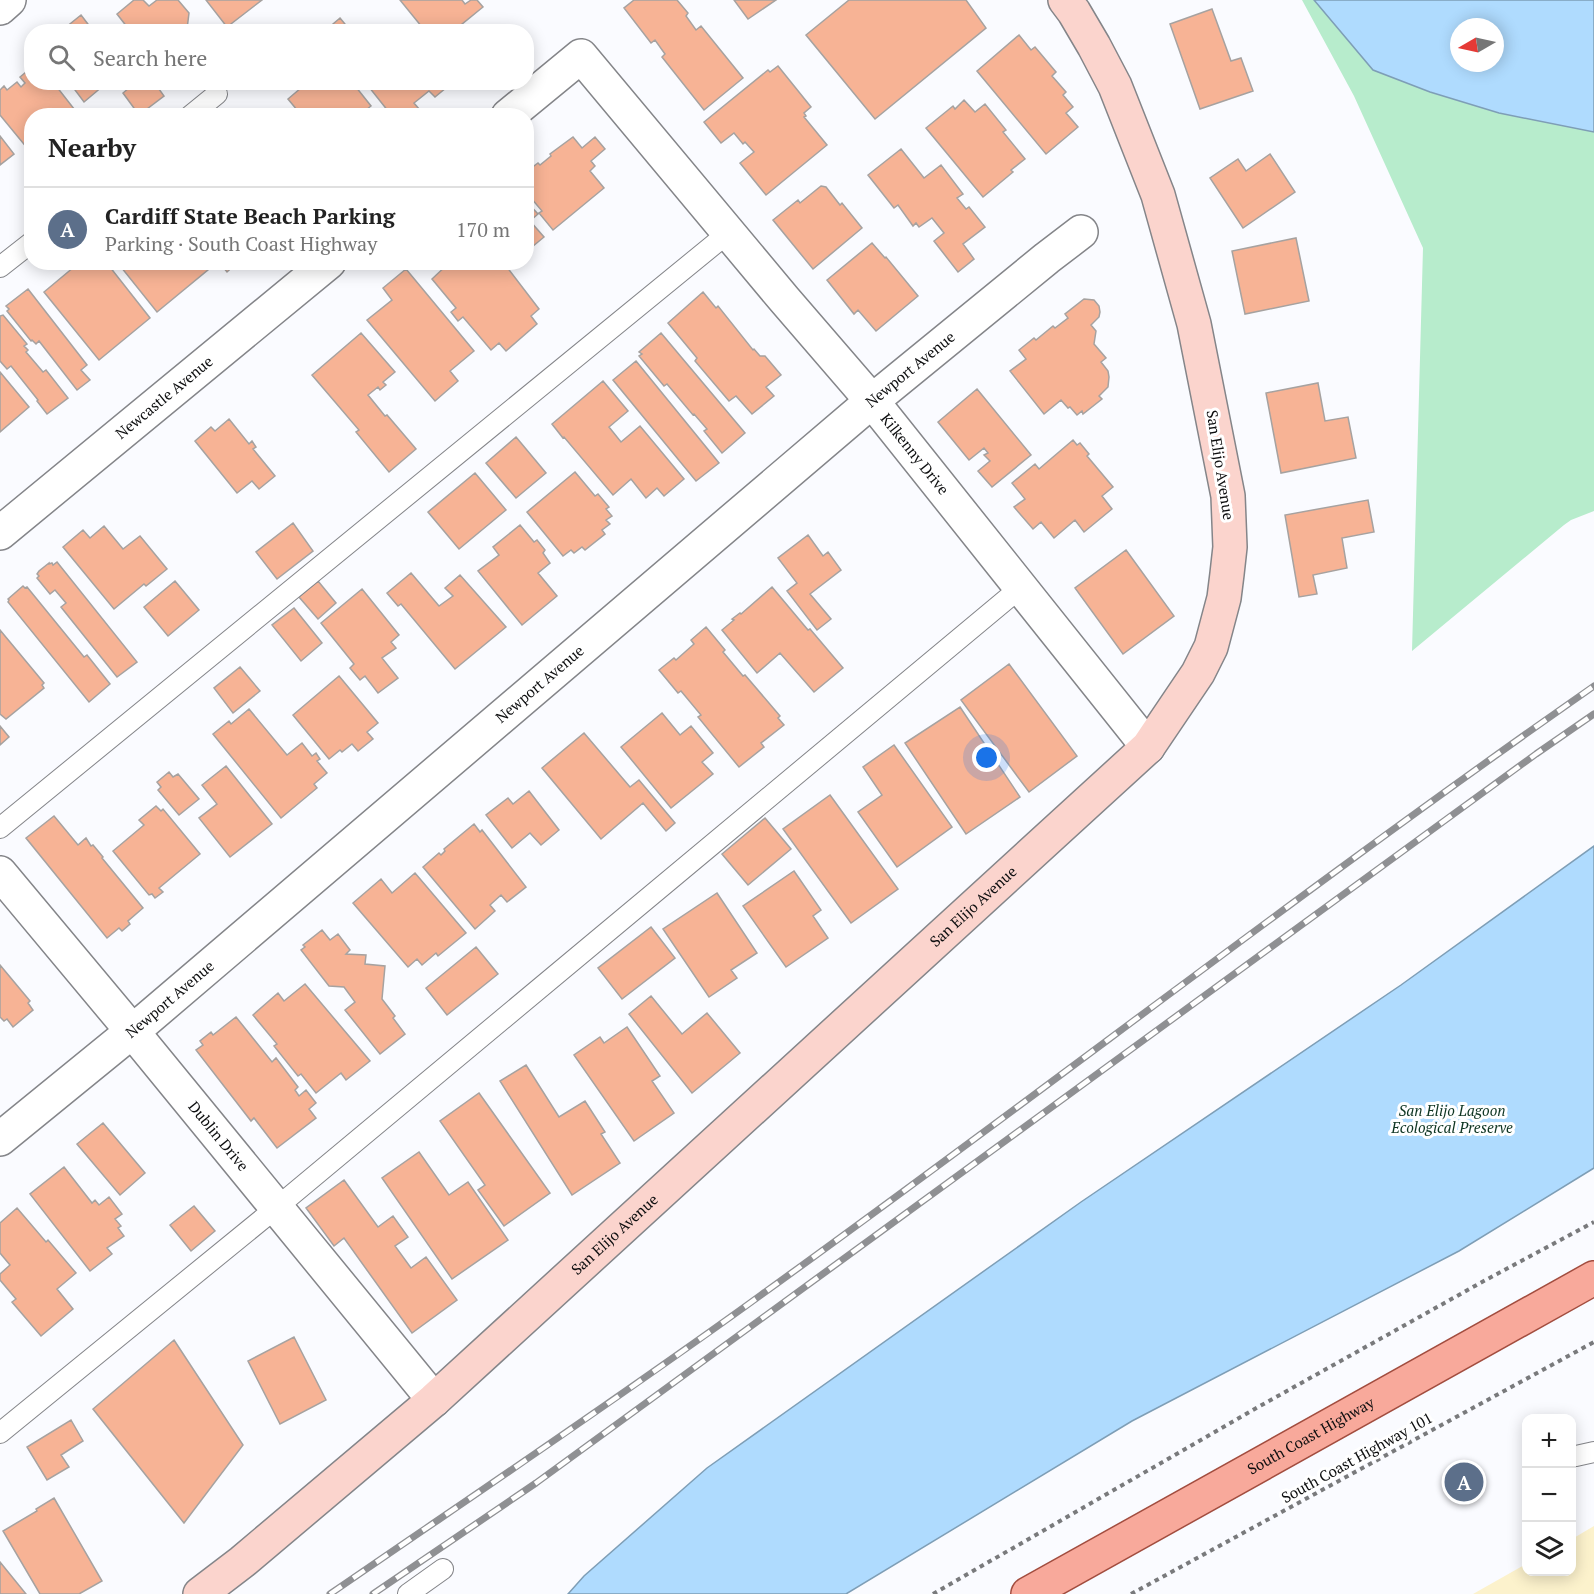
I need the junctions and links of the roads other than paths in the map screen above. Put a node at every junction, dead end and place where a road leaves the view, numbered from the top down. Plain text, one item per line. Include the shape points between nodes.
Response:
1 (9, 0) edge
2 (1065, 0) edge
3 (0, 8) edge
4 (217, 94) dead end
5 (200, 108) edge
6 (518, 108) edge
7 (1081, 232) dead end
8 (728, 233) junction
9 (24, 248) edge
10 (0, 267) edge
11 (319, 270) edge
12 (872, 401) junction
13 (0, 533) edge
14 (1020, 588) junction
15 (1148, 747) junction
16 (0, 828) edge
17 (0, 873) edge
18 (132, 1031) junction
19 (0, 1139) edge
20 (276, 1208) junction
21 (1594, 1278) edge
22 (434, 1400) junction
23 (0, 1433) edge
24 (443, 1569) dead end
25 (200, 1594) edge
26 (408, 1594) edge
27 (1028, 1594) edge

1 - 3 street
2 - 15 main road, San Elijo Avenue via 1115,86 1158,195 1194,324 1228,496 1227,574 1211,647
4 - 5 lane
6 - 8 street, Kilkenny Drive via 580,56
7 - 12 street, Newport Avenue
8 - 12 street, Kilkenny Drive
8 - 16 lane
9 - 10 lane
11 - 13 street, Newcastle Avenue
12 - 14 street, Kilkenny Drive
12 - 18 street, Newport Avenue
14 - 15 street, Kilkenny Drive
14 - 20 lane
15 - 22 main road, San Elijo Avenue
17 - 18 street, Dublin Drive
18 - 19 street, Newport Avenue
18 - 20 street, Dublin Drive
20 - 22 street, Dublin Drive
20 - 23 lane
21 - 27 main road, South Coast Highway
22 - 25 main road, San Elijo Avenue
24 - 26 lane

